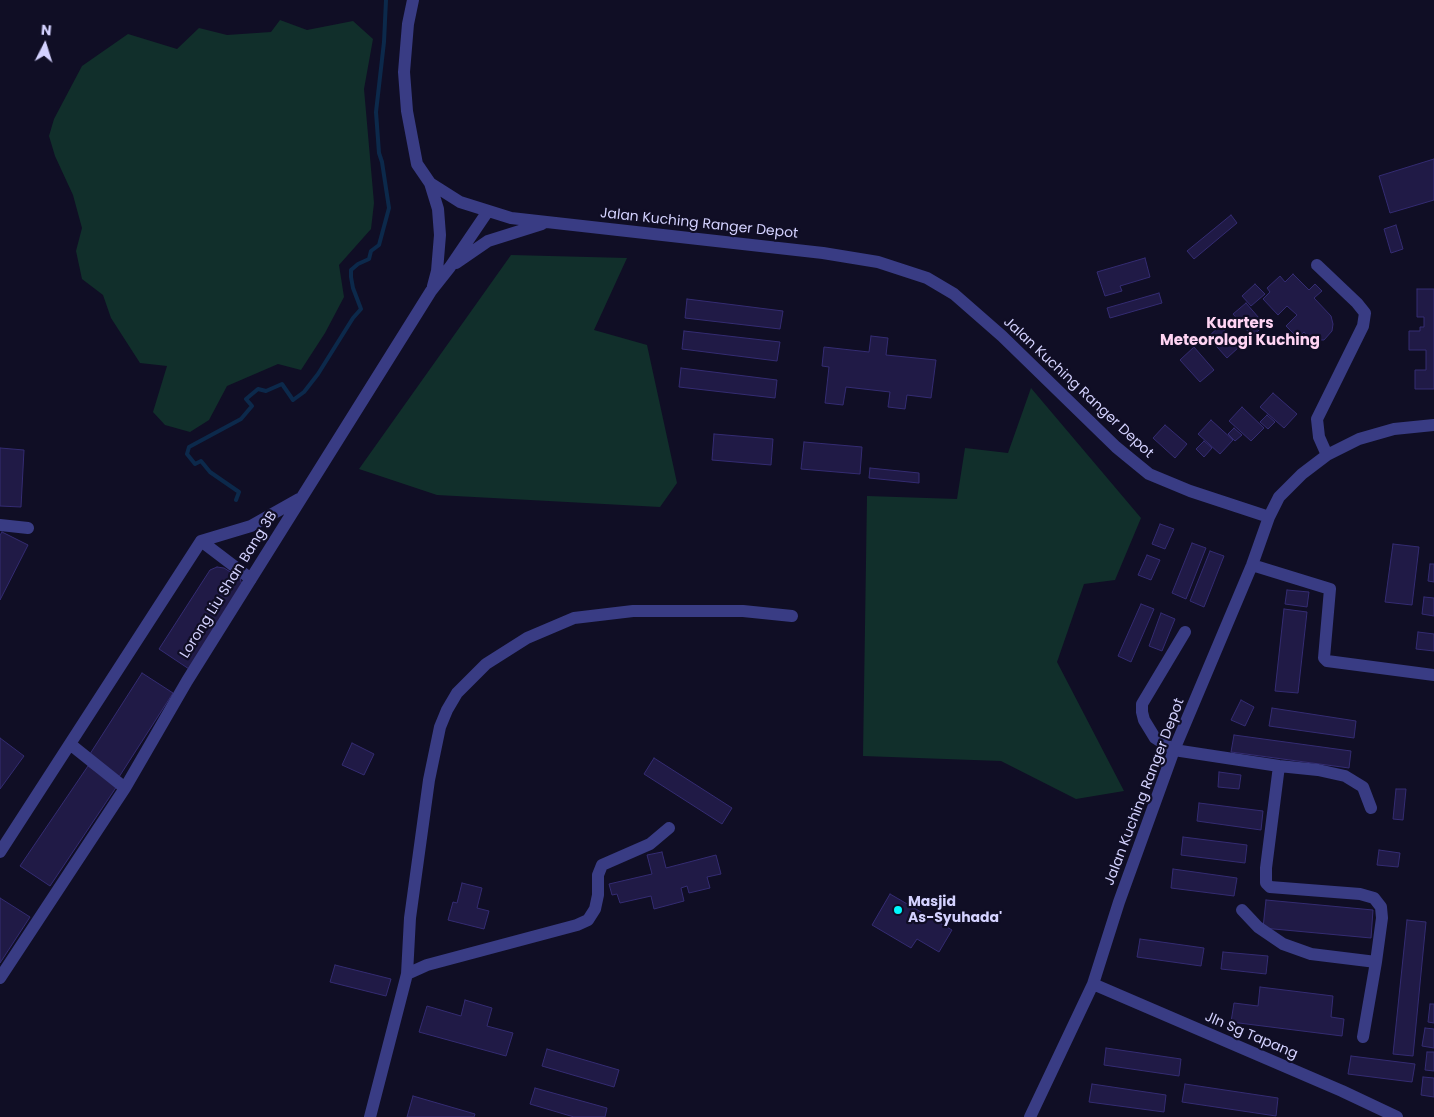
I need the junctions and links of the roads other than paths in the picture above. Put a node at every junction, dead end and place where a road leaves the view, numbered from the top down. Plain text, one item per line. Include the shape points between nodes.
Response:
1 (413, 0) edge
2 (430, 183) junction
3 (488, 211) junction
4 (549, 222) junction
5 (1317, 265) dead end
6 (450, 267) junction
7 (432, 291) junction
8 (1434, 425) edge
9 (1327, 455) junction
10 (301, 498) junction
11 (1269, 517) junction
12 (0, 525) edge
13 (28, 528) dead end
14 (201, 541) junction
15 (1252, 565) junction
16 (251, 579) junction
17 (792, 616) dead end
18 (1185, 632) dead end
19 (1434, 675) edge
20 (70, 744) junction
21 (1174, 750) junction
22 (1279, 766) junction
23 (124, 788) junction
24 (1371, 808) dead end
25 (669, 828) dead end
26 (0, 852) edge
27 (1242, 910) dead end
28 (1376, 962) junction
29 (407, 974) junction
30 (0, 978) edge
31 (1093, 984) junction
32 (1363, 1038) dead end
33 (370, 1117) edge
34 (1030, 1117) edge
35 (1397, 1117) edge

1 - 2 street, Jalan Kuching Ranger Depot via 404,72 407,111 417,164
2 - 3 street, Jalan Kuching Ranger Depot via 460,202
2 - 7 street via 438,209 440,235
3 - 4 street, Jalan Kuching Ranger Depot via 510,218
3 - 6 street, Lorong Liu Shan Bang 3B
4 - 6 street via 488,241
4 - 11 street, Jalan Kuching Ranger Depot via 823,253 878,262 926,278 954,294 1002,336 1116,447 1149,474
5 - 9 street via 1365,313 1363,326 1317,419 1319,436
6 - 7 street, Lorong Liu Shan Bang 3B
7 - 10 street, Lorong Liu Shan Bang 3B
8 - 9 street via 1394,429 1359,439
9 - 11 street via 1290,485 1279,497
10 - 14 street via 251,526
10 - 16 street, Lorong Liu Shan Bang 3B
11 - 15 street, Jalan Kuching Ranger Depot
12 - 13 street
14 - 16 street
14 - 20 street
15 - 19 street via 1330,589 1325,660
15 - 21 street, Jalan Kuching Ranger Depot
16 - 23 street, Lorong Liu Shan Bang 3B
17 - 29 street via 743,611 633,611 574,618 527,638 486,664 457,693 440,727 429,780 410,918
18 - 21 street via 1142,704 1144,720 1155,738
20 - 23 street
20 - 26 street
21 - 22 street
21 - 31 street, Jalan Kuching Ranger Depot
22 - 24 street via 1345,776 1363,787
22 - 28 street via 1266,883 1270,887 1360,894 1374,898 1381,907 1382,918
23 - 30 street, Lorong Liu Shan Bang 3B
25 - 29 street via 650,844 602,865 595,909 588,920 427,965
27 - 28 street via 1262,931 1283,944 1311,954
28 - 32 street
29 - 33 street
31 - 34 street, Jalan Kuching Ranger Depot
31 - 35 street, Jln Sg Tapang

